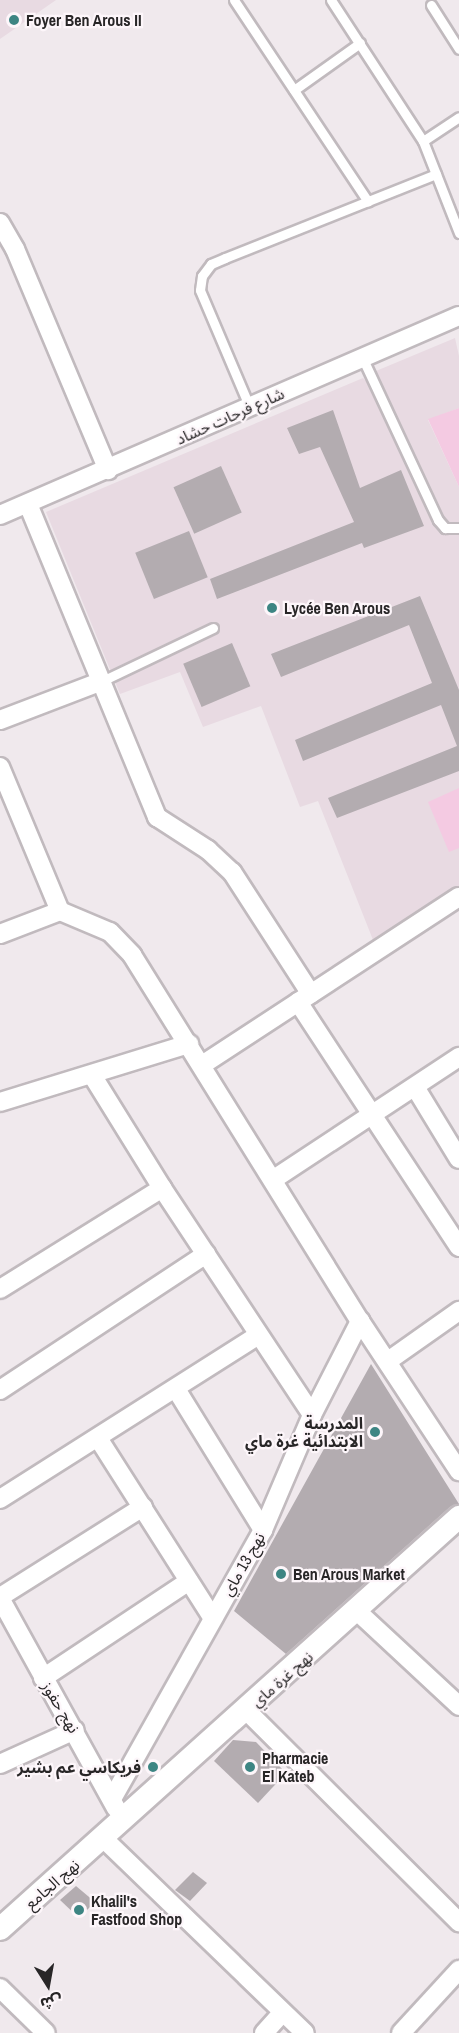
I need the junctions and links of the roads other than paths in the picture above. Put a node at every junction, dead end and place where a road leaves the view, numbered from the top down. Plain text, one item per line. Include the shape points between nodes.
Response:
1 (234, 0) edge
2 (331, 0) edge
3 (431, 5) dead end
4 (360, 43) junction
5 (459, 49) edge
6 (294, 90) junction
7 (459, 117) edge
8 (423, 141) junction
9 (436, 174) junction
10 (368, 202) junction
11 (0, 223) edge
12 (459, 233) edge
13 (459, 316) edge
14 (362, 357) junction
15 (250, 408) junction
16 (108, 470) junction
17 (28, 504) junction
18 (0, 515) edge
19 (459, 528) edge
20 (213, 628) dead end
21 (102, 681) junction
22 (0, 720) edge
23 (0, 767) edge
24 (459, 897) edge
25 (60, 911) junction
26 (0, 934) edge
27 (305, 998) junction
28 (189, 1044) junction
29 (459, 1057) edge
30 (202, 1065) junction
31 (92, 1075) junction
32 (415, 1087) junction
33 (0, 1102) edge
34 (371, 1112) junction
35 (459, 1159) edge
36 (274, 1179) junction
37 (162, 1188) junction
38 (459, 1247) edge
39 (206, 1254) junction
40 (0, 1289) edge
41 (459, 1311) edge
42 (360, 1321) junction
43 (258, 1335) junction
44 (388, 1361) junction
45 (176, 1389) junction
46 (0, 1390) edge
47 (312, 1415) junction
48 (98, 1438) junction
49 (459, 1471) edge
50 (0, 1499) edge
51 (143, 1507) junction
52 (459, 1517) edge
53 (263, 1530) junction
54 (189, 1581) junction
55 (0, 1597) edge
56 (358, 1612) junction
57 (212, 1617) junction
58 (43, 1678) junction
59 (459, 1706) edge
60 (246, 1710) junction
61 (75, 1730) junction
62 (0, 1764) edge
63 (116, 1808) junction
64 (104, 1839) junction
65 (459, 1922) edge
66 (0, 1929) edge
67 (459, 1970) edge
68 (0, 1988) edge
69 (284, 2012) junction
70 (46, 2033) edge
71 (264, 2033) edge
72 (305, 2033) edge
73 (401, 2033) edge

1 - 6 lane
2 - 4 lane
3 - 5 lane
4 - 6 lane
4 - 8 lane
6 - 10 lane
7 - 8 lane
8 - 9 lane
9 - 10 lane
9 - 12 lane
10 - 15 lane via 211,264 202,276 200,290
11 - 16 street via 15,249
13 - 14 street, شارع فرحات حشاد
14 - 15 street, شارع فرحات حشاد
14 - 19 lane via 438,520 445,528
15 - 16 street, شارع فرحات حشاد
16 - 17 street, شارع فرحات حشاد
17 - 18 street, شارع فرحات حشاد
17 - 21 street
20 - 21 lane
21 - 22 street
21 - 27 street via 157,817 208,850 232,872
23 - 25 street
24 - 27 street
25 - 26 street
25 - 28 street via 93,922 120,941
27 - 30 street
27 - 34 street
28 - 30 street
28 - 31 street
29 - 32 street
30 - 36 street
31 - 33 street
31 - 37 street
32 - 34 street
32 - 35 street
34 - 36 street
34 - 38 street
36 - 42 street
37 - 39 street
37 - 40 street
39 - 43 street
39 - 46 street
41 - 44 street
42 - 44 street
42 - 47 street, نهج 13 ماي
43 - 45 street
43 - 47 street
44 - 49 street
45 - 48 street
45 - 53 street
47 - 53 street, نهج 13 ماي
48 - 50 street
48 - 51 street
51 - 54 street
51 - 55 street
52 - 56 street, نهج غرة ماي
53 - 57 street, نهج 13 ماي
54 - 57 street
54 - 58 street
55 - 58 street, نهج حفوز
56 - 59 street
56 - 60 street, نهج غرة ماي
57 - 63 street, نهج 13 ماي
58 - 61 street, نهج حفوز
60 - 63 street, نهج غرة ماي
60 - 65 street
61 - 62 street
61 - 63 street, نهج حفوز
63 - 64 street, نهج غرة ماي
64 - 66 street, نهج الجامع
64 - 69 street
67 - 73 street
68 - 70 street
69 - 71 street
69 - 72 street

